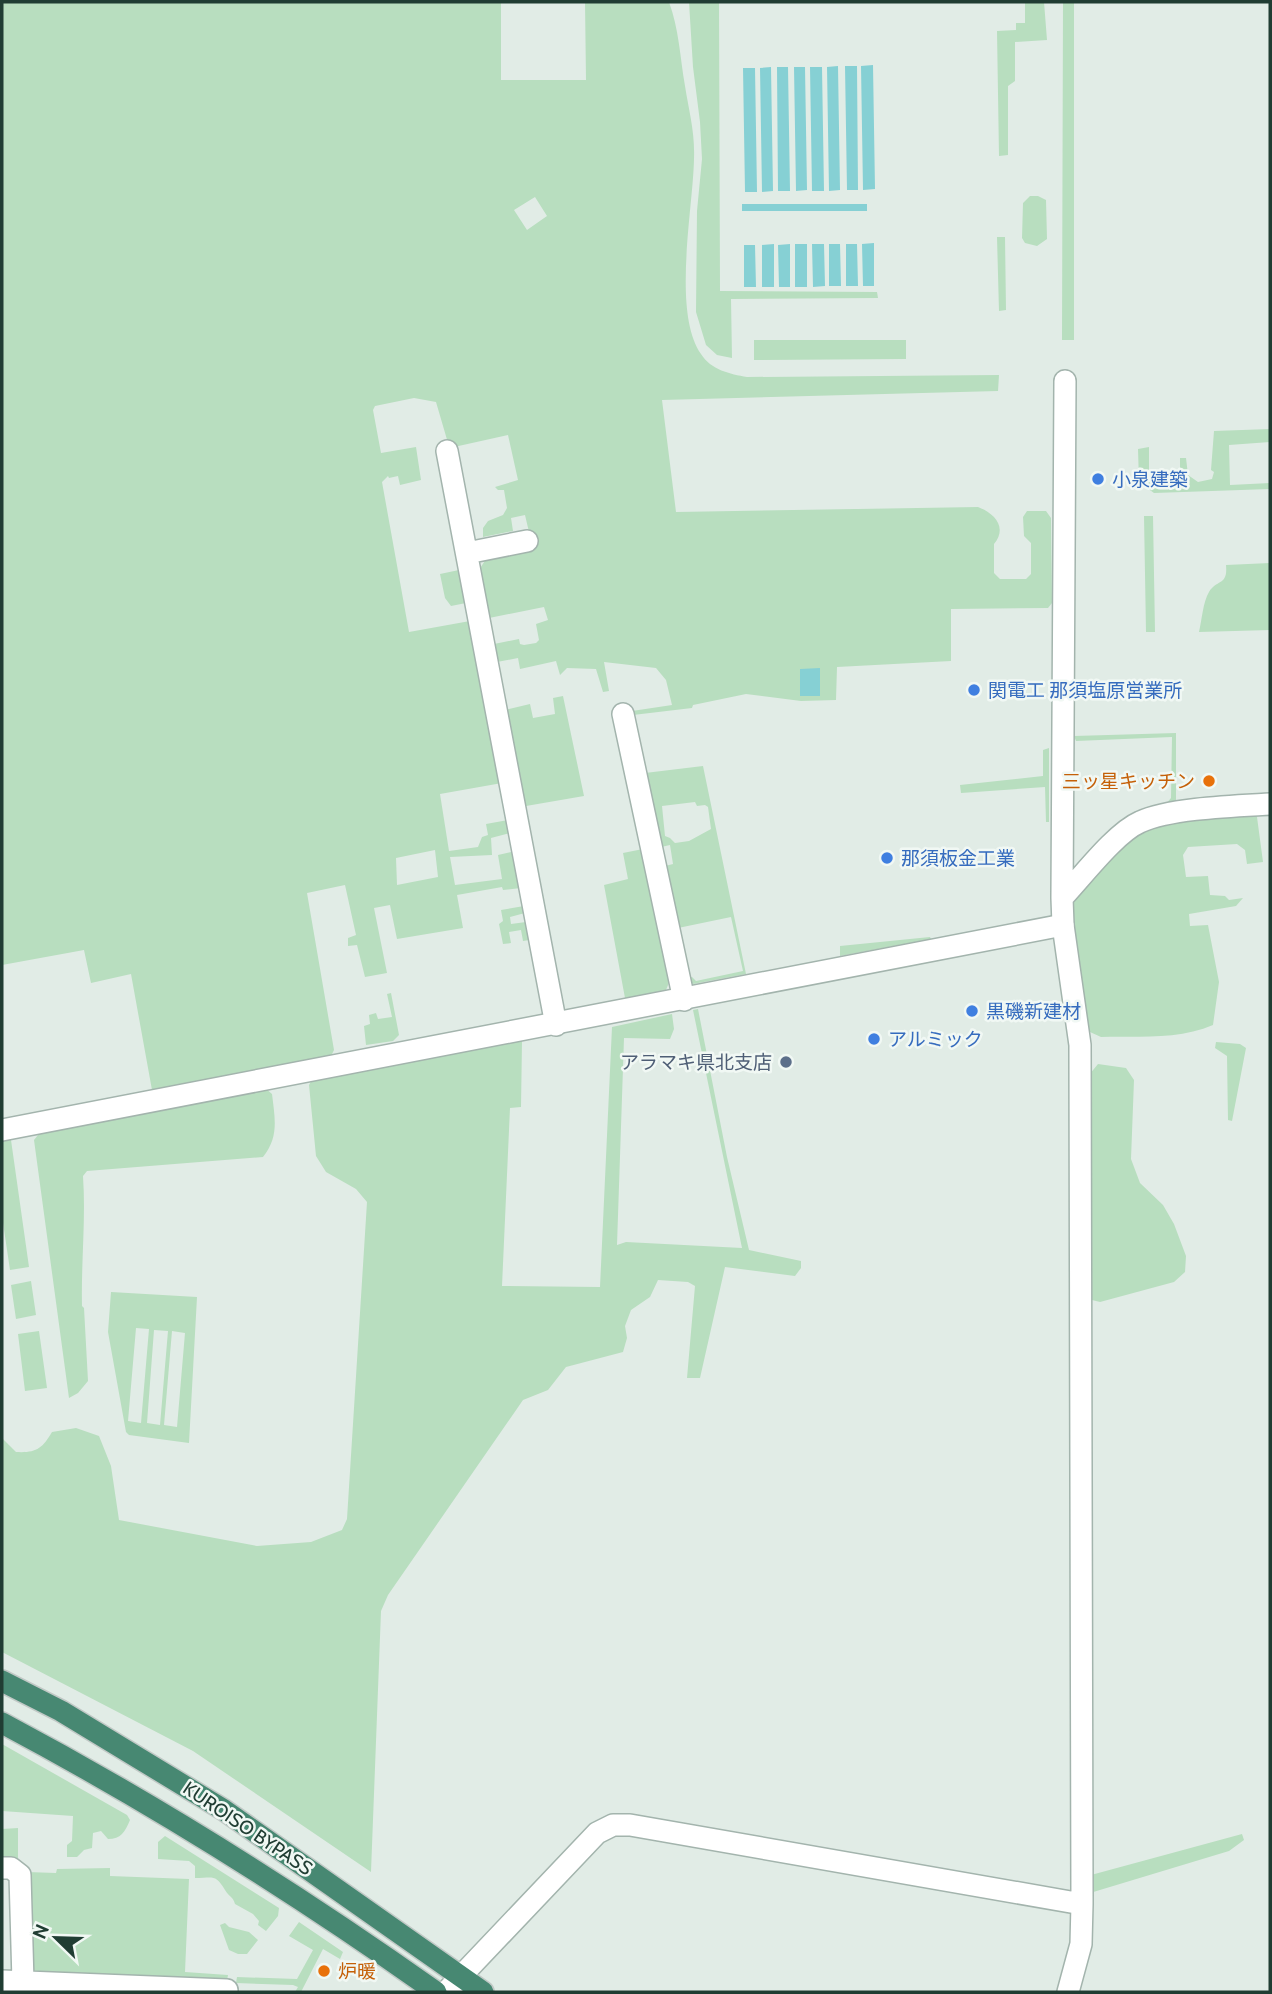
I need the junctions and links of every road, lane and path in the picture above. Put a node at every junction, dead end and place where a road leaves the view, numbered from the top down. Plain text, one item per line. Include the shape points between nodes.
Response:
1 (1065, 381) dead end
2 (447, 451) dead end
3 (527, 541) dead end
4 (467, 553) junction
5 (623, 714) dead end
6 (1270, 804) edge
7 (1062, 898) junction
8 (1063, 925) junction
9 (684, 1000) junction
10 (556, 1025) junction
11 (2, 1130) edge
12 (2, 1681) edge
13 (2, 1723) edge
14 (2, 1868) edge
15 (1082, 1904) junction
16 (462, 1976) junction
17 (12, 1982) edge
18 (227, 1990) dead end
19 (186, 1991) edge
20 (436, 1992) edge
21 (446, 1992) edge
22 (483, 1992) edge
23 (1068, 1992) edge

1 - 7 street
2 - 4 street
3 - 4 street
4 - 10 street
5 - 9 street
6 - 7 street via 1164,814 1139,822
7 - 8 street
8 - 9 street
8 - 15 street via 1080,1045
9 - 10 street
10 - 11 street
12 - 16 highway, KUROISO BYPASS via 61,1711 224,1810
13 - 20 highway, KUROISO BYPASS via 234,1855
14 - 17 street via 20,1875
15 - 16 street via 613,1825 597,1833
15 - 23 street via 1081,1944
16 - 21 street
16 - 22 highway, KUROISO BYPASS
17 - 19 street
18 - 19 street

